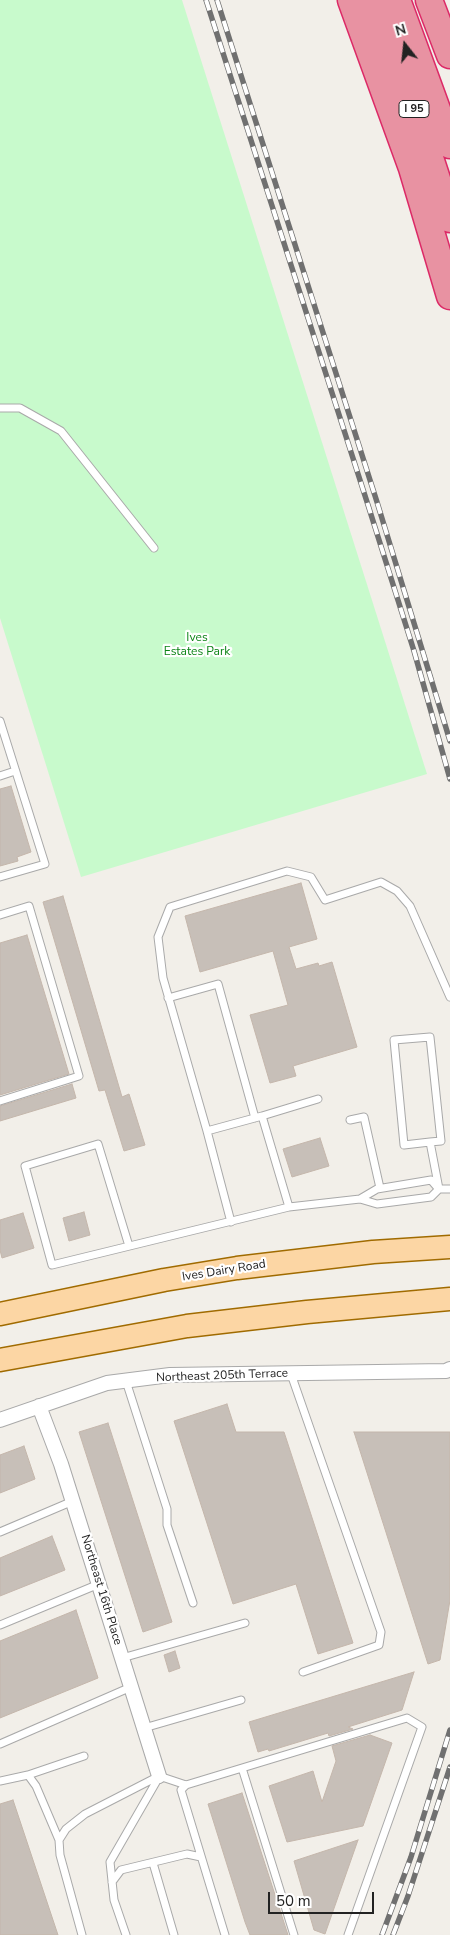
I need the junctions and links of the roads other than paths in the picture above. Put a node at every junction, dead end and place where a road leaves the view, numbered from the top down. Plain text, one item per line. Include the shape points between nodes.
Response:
1 (351, 0) edge
2 (373, 0) edge
3 (397, 0) edge
4 (429, 0) edge
5 (450, 55) edge
6 (450, 145) edge
7 (450, 219) edge
8 (450, 296) edge
9 (0, 408) edge
10 (154, 548) dead end
11 (1, 726) edge
12 (16, 771) junction
13 (0, 776) edge
14 (0, 877) edge
15 (0, 915) edge
16 (450, 997) edge
17 (168, 998) junction
18 (318, 1099) dead end
19 (0, 1101) edge
20 (258, 1117) junction
21 (350, 1120) dead end
22 (206, 1131) junction
23 (430, 1142) junction
24 (380, 1188) junction
25 (450, 1189) edge
26 (438, 1190) junction
27 (360, 1200) junction
28 (289, 1207) junction
29 (231, 1222) junction
30 (129, 1246) junction
31 (440, 1247) edge
32 (440, 1299) edge
33 (0, 1314) edge
34 (0, 1360) edge
35 (450, 1369) edge
36 (291, 1374) junction
37 (126, 1380) junction
38 (39, 1406) junction
39 (0, 1420) edge
40 (73, 1501) junction
41 (0, 1532) edge
42 (99, 1584) junction
43 (193, 1603) dead end
44 (245, 1623) dead end
45 (0, 1625) edge
46 (122, 1658) junction
47 (303, 1672) dead end
48 (131, 1687) junction
49 (241, 1700) dead end
50 (144, 1728) junction
51 (0, 1744) edge
52 (84, 1756) dead end
53 (242, 1768) junction
54 (28, 1775) junction
55 (159, 1776) junction
56 (0, 1781) edge
57 (186, 1786) junction
58 (59, 1840) junction
59 (201, 1857) junction
60 (153, 1863) junction
61 (112, 1883) junction
62 (82, 1935) edge
63 (126, 1935) edge
64 (174, 1935) edge
65 (225, 1935) edge
66 (294, 1935) edge
67 (348, 1935) edge

1 - 8 highway via 412,168
2 - 7 highway, I 95
3 - 6 highway
4 - 5 highway
9 - 10 lane via 20,408 61,431
11 - 12 lane
12 - 13 lane
12 - 14 lane via 45,864
15 - 19 lane via 29,906 79,1076
16 - 17 lane via 410,906 397,891 381,882 325,900 311,877 287,871 170,906 158,936 162,978
17 - 20 lane via 218,984
17 - 22 lane
18 - 20 lane
20 - 22 lane
20 - 28 lane
21 - 24 lane via 364,1117
22 - 29 lane
23 - 23 lane via 441,1140 430,1037 394,1040 404,1145
23 - 26 lane
24 - 26 lane via 431,1180
24 - 27 lane
25 - 26 lane
26 - 27 lane via 430,1197 377,1204
27 - 28 lane
28 - 29 lane
29 - 30 lane
30 - 30 lane via 52,1265 25,1166 98,1144
31 - 33 main road, Ives Dairy Road via 237,1268
32 - 34 main road via 187,1326
35 - 36 street, Northeast 205th Terrace
36 - 37 street, Northeast 205th Terrace via 170,1375
36 - 47 lane via 380,1632 379,1646
37 - 38 street, Northeast 205th Terrace via 107,1383
37 - 43 lane
38 - 39 street, Northeast 205th Terrace
38 - 40 street, Northeast 16th Place
40 - 41 lane
40 - 42 street, Northeast 16th Place
42 - 45 lane
42 - 46 street, Northeast 16th Place
44 - 46 lane
46 - 48 street, Northeast 16th Place
48 - 50 street, Northeast 16th Place
48 - 51 lane
49 - 50 lane
50 - 55 street, Northeast 16th Place
52 - 54 lane
53 - 57 lane
53 - 66 lane
53 - 67 lane via 407,1718 422,1727
54 - 56 lane
54 - 58 lane
55 - 57 lane
55 - 58 lane via 85,1814 66,1829
55 - 61 lane via 110,1862
57 - 59 lane via 180,1790
58 - 62 lane via 60,1855
59 - 60 lane via 187,1854
59 - 65 lane
60 - 61 lane via 122,1870
60 - 64 lane
61 - 63 lane

